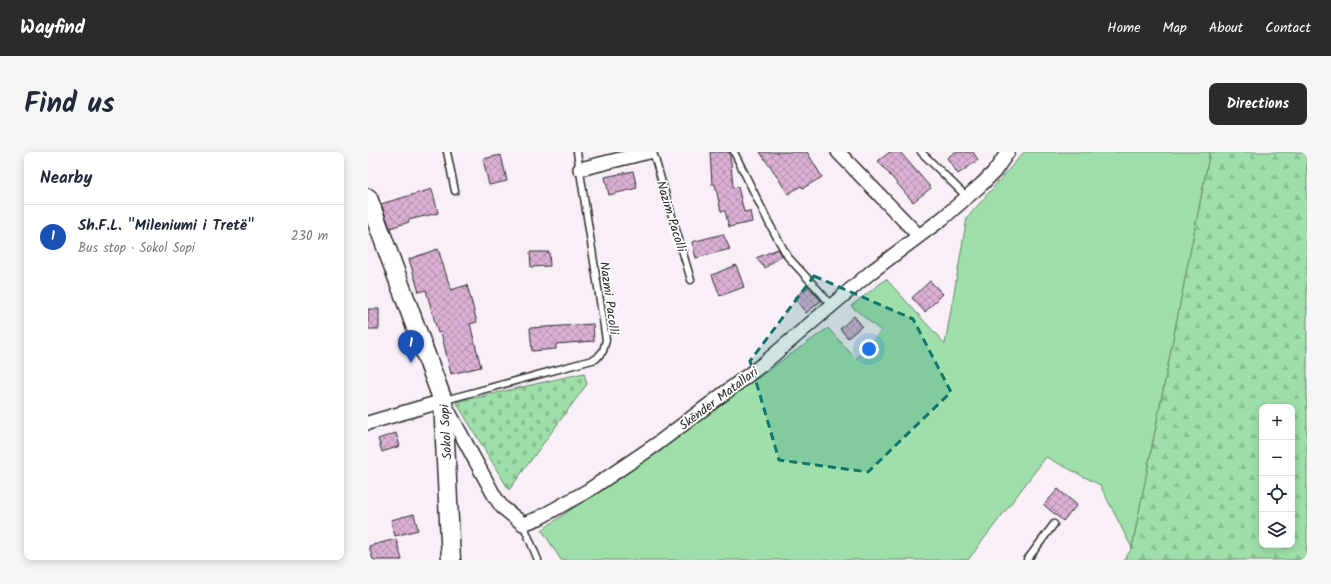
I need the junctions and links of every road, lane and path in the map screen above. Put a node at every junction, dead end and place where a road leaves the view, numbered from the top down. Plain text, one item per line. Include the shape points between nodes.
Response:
1 (447, 152) edge
2 (577, 152) edge
3 (649, 152) edge
4 (653, 152) edge
5 (734, 152) edge
6 (838, 152) edge
7 (921, 152) edge
8 (1008, 152) edge
9 (580, 169) junction
10 (454, 191) dead end
11 (967, 197) junction
12 (368, 198) edge
13 (919, 236) junction
14 (691, 280) dead end
15 (831, 306) junction
16 (444, 401) junction
17 (368, 423) edge
18 (523, 524) junction
19 (1054, 524) dead end
20 (451, 560) edge
21 (538, 560) edge
22 (1027, 560) edge

1 - 10 lane
2 - 9 lane, Nazmi Pacolli
3 - 9 street
4 - 14 lane, Nazim Pacolli
5 - 15 lane via 788,257
6 - 13 street
7 - 11 lane
8 - 11 street, Skënder Matallari via 994,172
9 - 16 lane, Nazmi Pacolli via 606,340 603,351 596,359
11 - 13 street, Skënder Matallari
12 - 16 street, Sokol Sopi
13 - 15 street, Skënder Matallari
15 - 18 street, Skënder Matallari via 763,364 657,444 589,490
16 - 17 street
16 - 18 street via 495,497 502,507
16 - 20 street, Sokol Sopi
18 - 21 lane
19 - 22 lane

